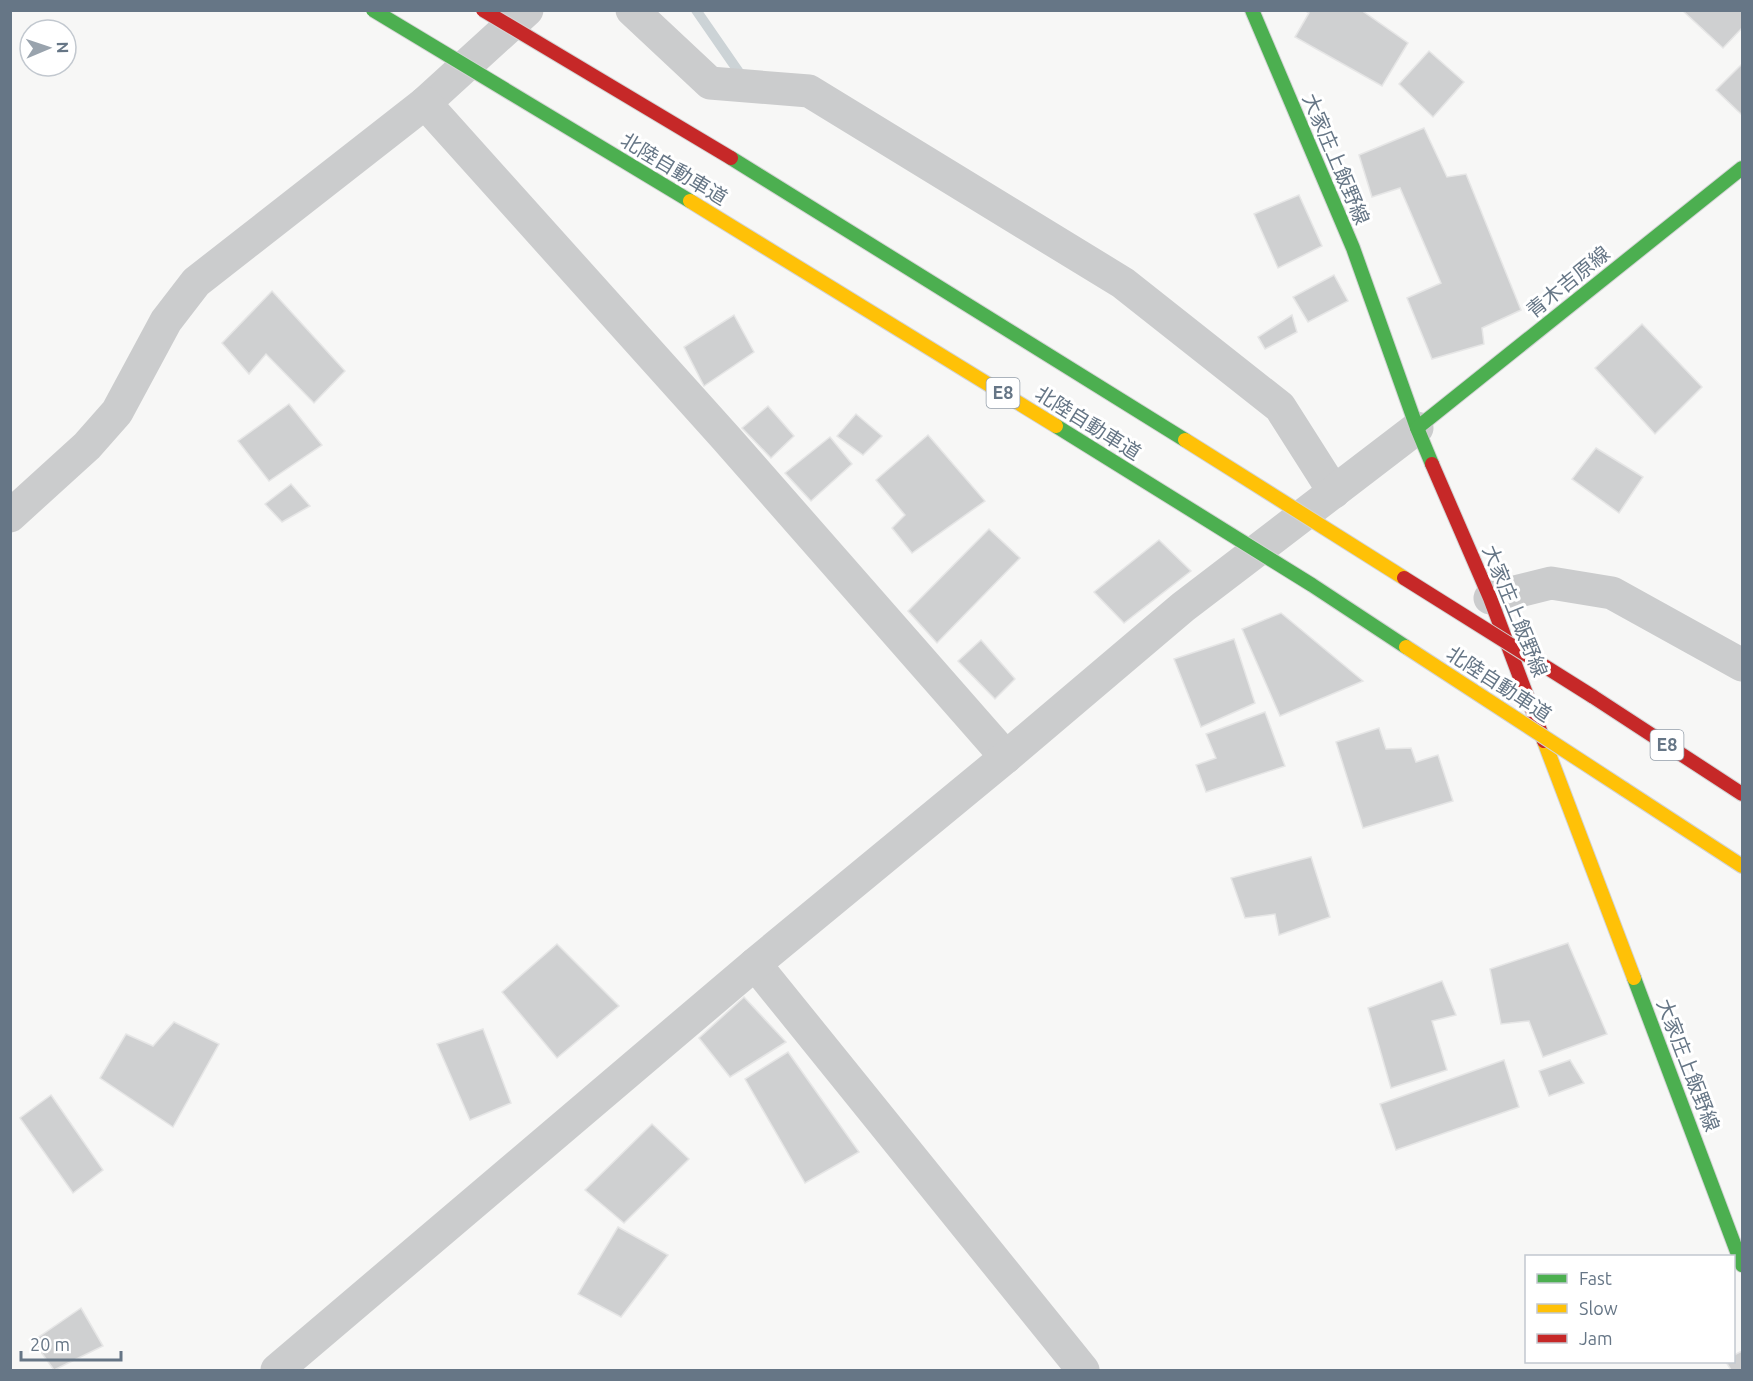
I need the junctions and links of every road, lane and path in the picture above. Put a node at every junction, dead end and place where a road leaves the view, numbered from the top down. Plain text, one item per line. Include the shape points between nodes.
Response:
1 (373, 10) edge
2 (483, 10) edge
3 (527, 10) edge
4 (632, 10) edge
5 (1252, 10) edge
6 (425, 103) junction
7 (1743, 168) edge
8 (1417, 428) junction
9 (1334, 492) junction
10 (10, 516) edge
11 (1491, 598) junction
12 (1743, 665) edge
13 (1006, 757) junction
14 (1743, 794) edge
15 (1743, 866) edge
16 (754, 963) junction
17 (1743, 1264) edge
18 (277, 1371) edge
19 (1083, 1371) edge

1 - 15 main road, 北陸自動車道 / E8, bridge via 658,181 1312,585
2 - 14 main road, 北陸自動車道 / E8, bridge via 1028,340
3 - 6 street
4 - 9 street via 710,83 809,91 1123,283 1280,407
5 - 8 main road, 大家庄上飯野線 via 1353,248
6 - 10 street via 196,282 166,321 117,412 87,446
6 - 13 street
7 - 8 main road, 青木吉原線
8 - 9 street
8 - 11 main road, 大家庄上飯野線
9 - 13 street via 1183,607
11 - 12 street via 1551,583 1612,593
11 - 17 main road, 大家庄上飯野線
13 - 16 street
16 - 18 street
16 - 19 street

